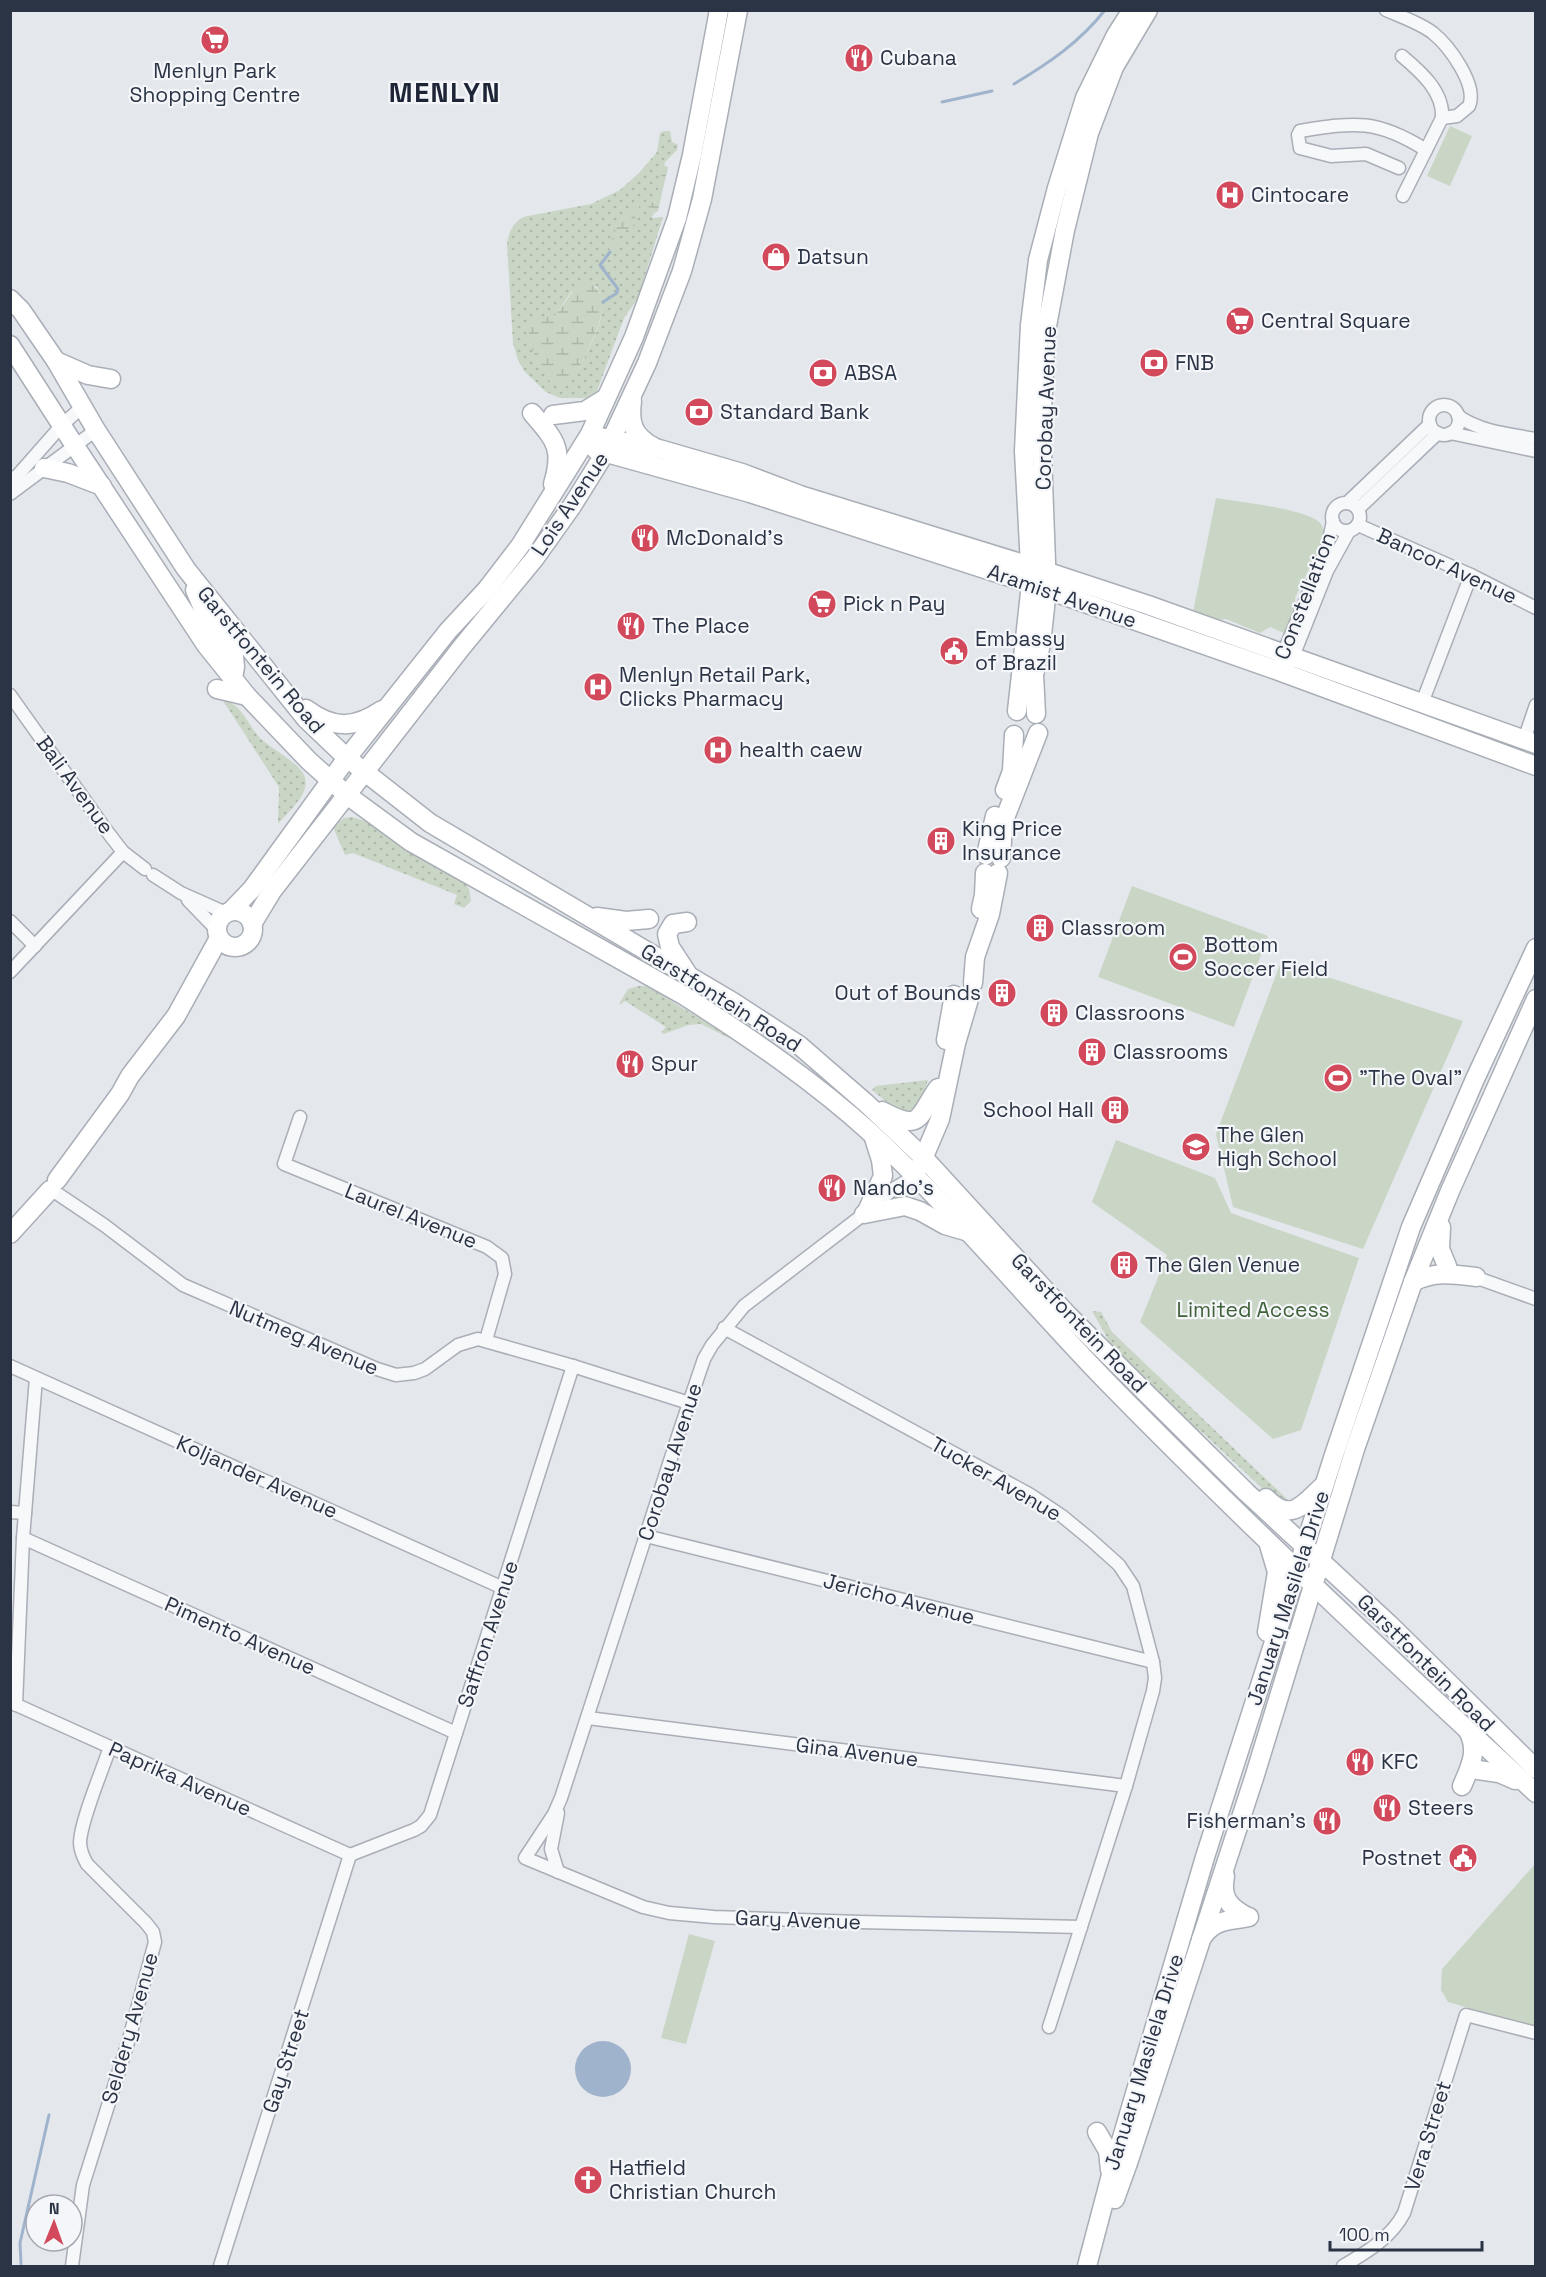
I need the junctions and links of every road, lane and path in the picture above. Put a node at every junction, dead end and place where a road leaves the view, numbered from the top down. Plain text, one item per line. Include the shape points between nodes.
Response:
1 (719, 10) edge
2 (738, 10) edge
3 (1132, 10) edge
4 (1148, 10) edge
5 (1386, 10) edge
6 (1402, 56) dead end
7 (1442, 118) junction
8 (1426, 150) junction
9 (1399, 168) dead end
10 (1403, 196) dead end
11 (10, 299) edge
12 (10, 345) edge
13 (56, 361) junction
14 (111, 379) dead end
15 (634, 390) junction
16 (606, 398) junction
17 (82, 407) junction
18 (532, 413) dead end
19 (553, 415) dead end
20 (1458, 416) junction
21 (62, 425) junction
22 (96, 430) junction
23 (1439, 430) junction
24 (1536, 439) edge
25 (586, 440) junction
26 (75, 446) junction
27 (608, 446) junction
28 (659, 449) junction
29 (1536, 451) edge
30 (44, 468) junction
31 (10, 480) edge
32 (102, 486) junction
33 (10, 494) edge
34 (1347, 502) junction
35 (547, 506) junction
36 (1358, 509) junction
37 (1333, 522) junction
38 (1354, 528) junction
39 (186, 569) junction
40 (1471, 575) junction
41 (1038, 578) junction
42 (1536, 608) edge
43 (1288, 655) junction
44 (1281, 672) junction
45 (233, 678) junction
46 (217, 689) dead end
47 (282, 692) junction
48 (10, 695) edge
49 (247, 696) junction
50 (1422, 703) junction
51 (391, 704) junction
52 (1536, 705) edge
53 (1017, 711) junction
54 (1036, 714) junction
55 (1038, 733) junction
56 (1014, 735) junction
57 (1530, 742) edge
58 (347, 758) junction
59 (1536, 766) edge
60 (365, 772) junction
61 (330, 780) junction
62 (347, 795) junction
63 (123, 852) junction
64 (993, 865) junction
65 (181, 893) junction
66 (228, 912) junction
67 (586, 915) junction
68 (649, 919) dead end
69 (10, 921) edge
70 (687, 922) dead end
71 (252, 924) junction
72 (222, 938) junction
73 (35, 946) junction
74 (1536, 948) edge
75 (10, 972) edge
76 (689, 976) junction
77 (964, 989) junction
78 (1536, 999) edge
79 (938, 1088) junction
80 (867, 1104) junction
81 (300, 1117) dead end
82 (872, 1135) junction
83 (920, 1154) junction
84 (910, 1171) junction
85 (52, 1184) junction
86 (866, 1212) junction
87 (1441, 1214) junction
88 (10, 1221) edge
89 (969, 1232) junction
90 (10, 1234) edge
91 (1424, 1257) junction
92 (1447, 1266) junction
93 (1476, 1277) junction
94 (1413, 1282) junction
95 (1536, 1299) edge
96 (1380, 1321) junction
97 (724, 1328) junction
98 (486, 1340) junction
99 (10, 1366) edge
100 (573, 1366) junction
101 (36, 1378) junction
102 (689, 1403) junction
103 (1326, 1484) junction
104 (1246, 1492) junction
105 (10, 1512) edge
106 (25, 1513) junction
107 (646, 1536) junction
108 (23, 1538) junction
109 (1269, 1544) junction
110 (1306, 1546) junction
111 (1321, 1560) junction
112 (1299, 1570) junction
113 (1314, 1583) junction
114 (503, 1588) junction
115 (1270, 1654) junction
116 (1153, 1662) junction
117 (13, 1704) edge
118 (588, 1718) junction
119 (1465, 1726) junction
120 (456, 1733) junction
121 (110, 1747) junction
122 (1478, 1770) dead end
123 (1254, 1778) junction
124 (1533, 1782) edge
125 (1126, 1786) junction
126 (1462, 1786) dead end
127 (557, 1808) junction
128 (1230, 1848) junction
129 (350, 1855) junction
130 (525, 1858) joint
131 (1203, 1861) junction
132 (558, 1872) junction
133 (1211, 1906) junction
134 (1081, 1927) junction
135 (1199, 1942) junction
136 (1180, 1943) junction
137 (1049, 2028) dead end
138 (1536, 2033) edge
139 (1144, 2112) junction
140 (1096, 2132) dead end
141 (1123, 2133) junction
142 (1128, 2163) junction
143 (1111, 2175) junction
144 (1088, 2265) edge
145 (72, 2266) edge
146 (220, 2266) edge
147 (1343, 2266) edge

1 - 16 main road, Lois Avenue via 677,218 653,288
2 - 15 main road, Lois Avenue via 700,207 682,271
3 - 41 main road, Corobay Avenue via 1085,98 1038,260 1030,325 1024,451
4 - 41 main road, Corobay Avenue via 1114,67 1089,133 1051,302 1043,362
5 - 7 street via 1432,33 1468,80 1472,97 1469,106 1457,116
6 - 7 street via 1422,74 1440,99
7 - 8 street
8 - 9 street via 1368,125 1300,130 1298,135 1300,148 1321,155 1366,154
8 - 10 street
11 - 13 main road, Garstfontein Road
12 - 21 main road, Garstfontein Road
13 - 14 main road via 88,375
13 - 17 main road, Garstfontein Road
15 - 27 main road, Lois Avenue
15 - 28 main road via 634,430 646,443
16 - 19 main road via 579,412
16 - 25 main road, Lois Avenue
17 - 21 street
17 - 22 main road, Garstfontein Road
18 - 35 main road via 552,437 558,452 558,468
20 - 23 street via 1458,424
20 - 23 street via 1450,407 1438,406 1432,412
20 - 24 street via 1483,429
21 - 26 main road, Garstfontein Road
21 - 31 street
22 - 26 street
22 - 39 main road, Garstfontein Road
23 - 29 street
23 - 34 street
23 - 36 street
25 - 27 main road, Aramist Avenue
25 - 35 main road, Lois Avenue
26 - 30 street
26 - 32 main road, Garstfontein Road
27 - 28 main road, Aramist Avenue
27 - 41 main road, Aramist Avenue via 750,493
27 - 60 main road, Lois Avenue via 535,558
28 - 41 main road, Aramist Avenue via 742,473
30 - 32 main road
30 - 33 street
32 - 45 main road, Garstfontein Road via 206,645
34 - 36 street
34 - 37 street via 1334,508
35 - 51 main road, Lois Avenue via 494,579
36 - 38 street via 1360,517
37 - 38 street via 1338,528
37 - 43 street, Constellation
38 - 40 street, Bancor Avenue
38 - 43 street, Constellation via 1327,571
39 - 45 main road via 208,620 234,656
39 - 47 main road, Garstfontein Road
40 - 42 street, Bancor Avenue
40 - 50 street
41 - 43 main road, Aramist Avenue
41 - 44 main road, Aramist Avenue
41 - 53 main road, Corobay Avenue
41 - 54 main road, Corobay Avenue via 1041,644 1034,675
43 - 44 street, Constellation
43 - 50 main road, Aramist Avenue
44 - 59 main road, Aramist Avenue
45 - 49 main road, Garstfontein Road
46 - 49 main road
47 - 51 main road via 315,716 342,725 362,722
47 - 58 main road, Garstfontein Road
48 - 63 street, Bali Avenue
49 - 61 main road, Garstfontein Road
50 - 57 main road, Aramist Avenue
51 - 58 main road, Lois Avenue
52 - 57 street
53 - 54 main road via 1030,710
53 - 56 main road, Corobay Avenue via 1010,722
54 - 55 main road, Corobay Avenue
55 - 56 main road via 1026,739
55 - 64 main road, Corobay Avenue via 1003,823
56 - 64 main road, Corobay Avenue via 1012,771 991,830
58 - 60 main road, Garstfontein Road
58 - 61 main road, Lois Avenue
60 - 62 main road, Lois Avenue
60 - 67 main road, Garstfontein Road via 430,823
61 - 62 main road, Garstfontein Road
61 - 66 main road, Lois Avenue via 248,895
62 - 71 main road, Lois Avenue via 272,891
62 - 82 main road, Garstfontein Road via 411,842 726,1023 807,1081
63 - 65 street, Bali Avenue
63 - 73 street
64 - 77 main road, Corobay Avenue via 971,936
65 - 66 street, Bali Avenue
65 - 72 street, Bali Avenue
66 - 71 main road via 246,915
66 - 72 main road via 219,920
67 - 68 main road via 626,921
67 - 76 main road, Garstfontein Road
69 - 73 street
70 - 76 main road via 673,924 667,934 670,947
71 - 72 main road via 253,933 247,943 237,948
72 - 85 main road via 218,961 189,1004 78,1132
73 - 75 street
74 - 96 main road, January Masilela Drive via 1423,1196
76 - 80 main road, Garstfontein Road via 799,1045
77 - 79 main road, Corobay Avenue
77 - 83 main road, Corobay Avenue via 940,1119
78 - 87 main road, January Masilela Drive
79 - 80 main road via 923,1114 912,1121
79 - 83 main road, Corobay Avenue
80 - 83 main road, Garstfontein Road
81 - 98 street, Laurel Avenue via 284,1164 487,1247 502,1258 504,1274
82 - 84 main road, Garstfontein Road
82 - 86 main road via 883,1176
83 - 84 main road, Corobay Avenue
83 - 104 main road, Garstfontein Road via 1068,1315
84 - 86 street, Corobay Avenue
84 - 89 main road, Garstfontein Road
85 - 88 main road
85 - 90 main road
85 - 98 street, Nutmeg Avenue via 183,1286 377,1369 396,1375 414,1373 464,1342
86 - 89 main road via 905,1206
86 - 97 street, Corobay Avenue via 744,1306
87 - 91 main road, January Masilela Drive
87 - 92 main road via 1440,1249
89 - 109 main road, Garstfontein Road via 1077,1350
91 - 92 street
91 - 94 main road, January Masilela Drive
91 - 96 main road via 1407,1264
92 - 93 street
93 - 94 main road via 1438,1273
93 - 95 street
94 - 111 main road, January Masilela Drive
96 - 103 main road, January Masilela Drive
97 - 102 street, Corobay Avenue via 704,1359
97 - 116 street, Tucker Avenue via 1029,1494 1062,1516 1113,1559 1129,1578
98 - 100 street, Nutmeg Avenue
99 - 101 street, Koljander Avenue
100 - 102 street, Nutmeg Avenue
100 - 114 street, Saffron Avenue
101 - 106 street
101 - 114 street, Koljander Avenue
102 - 107 street, Corobay Avenue
103 - 104 main road via 1304,1506 1291,1511 1277,1508 1260,1492
103 - 110 main road, January Masilela Drive
104 - 110 main road, Garstfontein Road
105 - 106 street
106 - 108 street
107 - 116 street, Jericho Avenue
107 - 118 street, Corobay Avenue
108 - 117 street
108 - 120 street, Pimento Avenue
109 - 112 main road, Garstfontein Road
109 - 115 main road via 1277,1572 1267,1632
110 - 111 main road, Garstfontein Road
110 - 112 main road, January Masilela Drive
111 - 113 main road, January Masilela Drive
111 - 124 main road, Garstfontein Road
112 - 113 main road, Garstfontein Road
112 - 115 main road, January Masilela Drive
113 - 119 main road, Garstfontein Road
113 - 123 main road, January Masilela Drive
114 - 120 street, Saffron Avenue
115 - 131 main road, January Masilela Drive
116 - 125 street, Tucker Avenue via 1153,1691
117 - 121 street, Paprika Avenue
118 - 125 street, Gina Avenue
118 - 127 street, Corobay Avenue
119 - 124 main road, Garstfontein Road
119 - 126 main road via 1474,1748
120 - 129 street, Saffron Avenue via 424,1823
121 - 129 street, Paprika Avenue
121 - 145 street, Seldery Avenue via 84,1824 82,1854 87,1864 146,1923 155,1942 83,2185
122 - 124 main road
123 - 128 main road, January Masilela Drive
123 - 131 main road via 1237,1795 1214,1858
125 - 134 street, Tucker Avenue
127 - 130 street, Corobay Avenue
127 - 132 street, Corobay Avenue via 551,1849
128 - 133 main road, January Masilela Drive
128 - 135 main road via 1224,1895 1229,1905 1247,1916 1216,1923
129 - 146 street, Gay Street
130 - 132 street, Gary Avenue
131 - 136 main road, January Masilela Drive
132 - 134 street, Gary Avenue via 643,1907 678,1914
133 - 135 main road, January Masilela Drive
133 - 136 main road via 1198,1914
134 - 137 street, Tucker Avenue
135 - 139 main road, January Masilela Drive
136 - 141 main road, January Masilela Drive
138 - 147 street, Vera Street via 1466,2014 1404,2213 1394,2230
139 - 141 main road
139 - 142 main road, January Masilela Drive
140 - 143 main road via 1108,2151
141 - 142 main road
141 - 143 main road, January Masilela Drive
142 - 144 main road, January Masilela Drive
143 - 144 main road, January Masilela Drive

